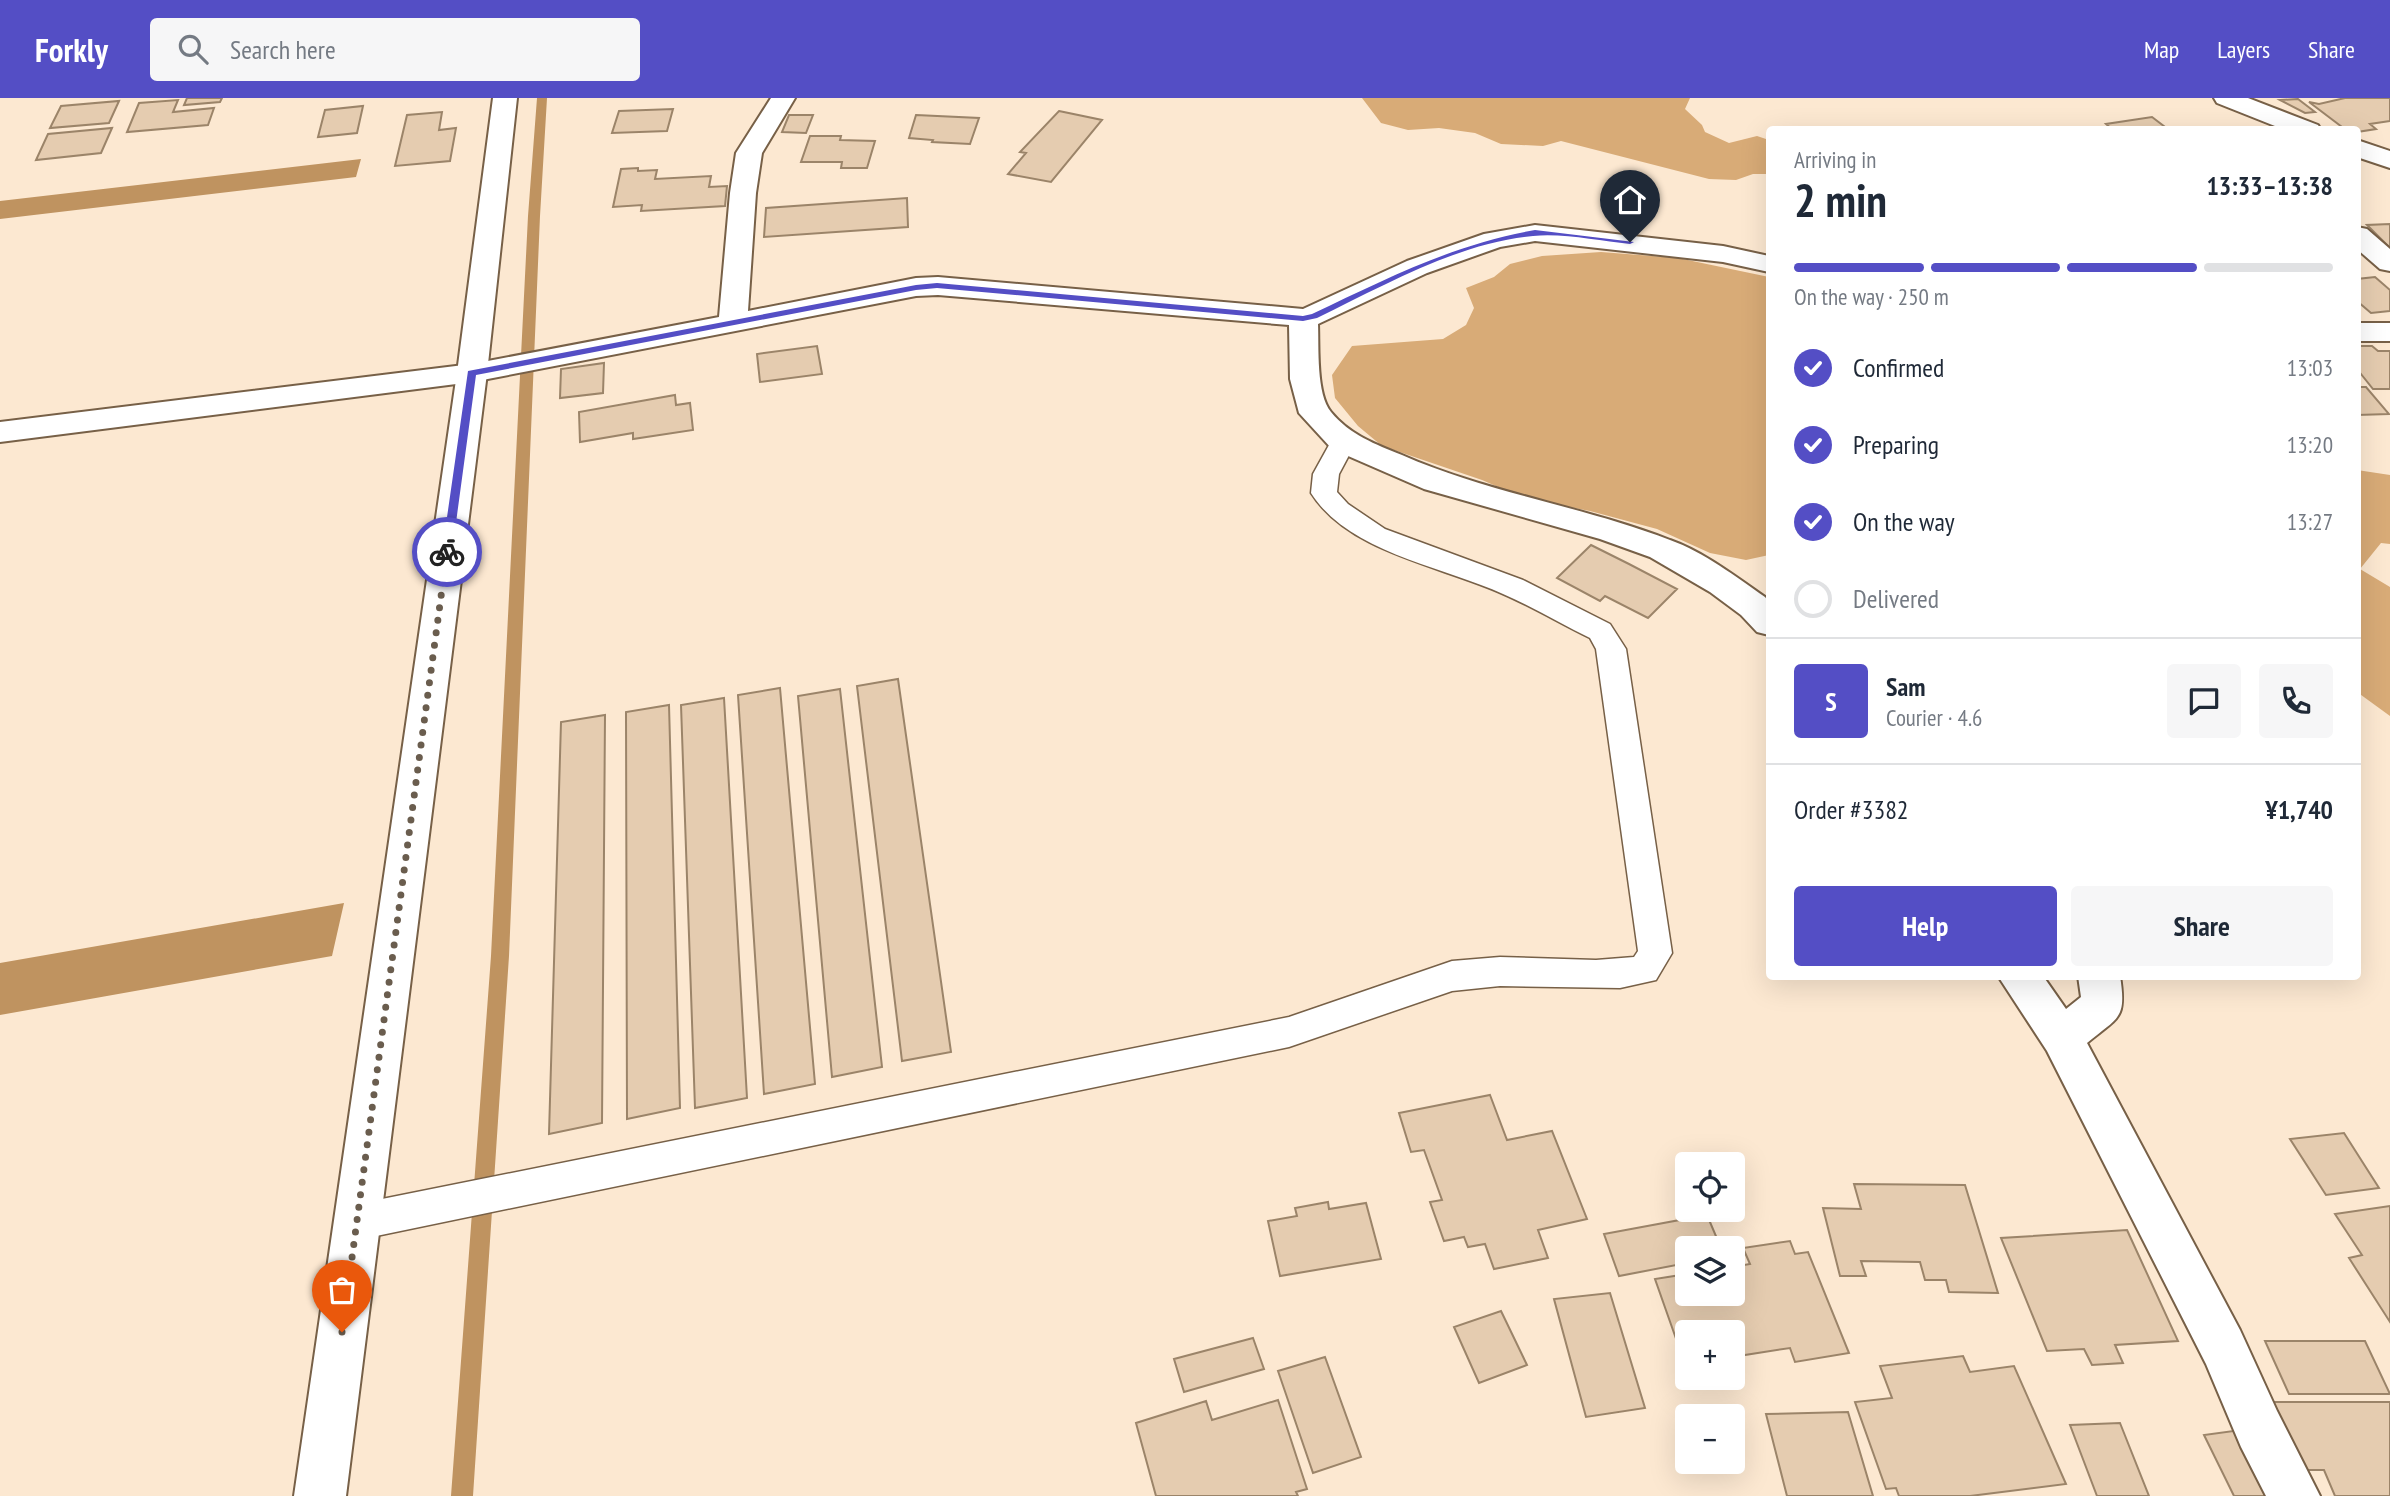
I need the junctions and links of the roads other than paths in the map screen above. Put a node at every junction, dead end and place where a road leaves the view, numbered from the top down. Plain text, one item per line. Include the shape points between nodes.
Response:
1 (505, 98) edge
2 (783, 98) edge
3 (2218, 108) edge
4 (2292, 126) edge
5 (2361, 149) edge
6 (2390, 160) edge
7 (2361, 238) edge
8 (1766, 263) edge
9 (2390, 263) edge
10 (1303, 318) junction
11 (733, 323) junction
12 (2361, 332) edge
13 (2390, 332) edge
14 (471, 373) junction
15 (0, 432) edge
16 (1343, 442) junction
17 (1766, 620) edge
18 (2022, 980) edge
19 (2100, 980) edge
20 (2062, 1038) junction
21 (357, 1222) junction
22 (320, 1496) edge
23 (2294, 1496) edge

1 - 14 street
2 - 11 street via 749,153
3 - 4 street
5 - 6 street
7 - 9 street
8 - 10 street via 1723,254 1535,233 1494,240 1418,267
10 - 11 street via 937,286
10 - 16 street via 1305,379 1314,413
11 - 14 street
12 - 13 street
14 - 15 street
14 - 21 street
16 - 17 street via 1435,482 1662,549 1722,584
16 - 21 lane via 1326,474 1324,493 1338,510 1375,535 1513,587 1600,631 1611,649 1656,953 1644,970 1600,976 1475,971 1289,1031
18 - 20 street
19 - 20 street via 2103,1004
20 - 23 street via 2223,1347
21 - 22 street

